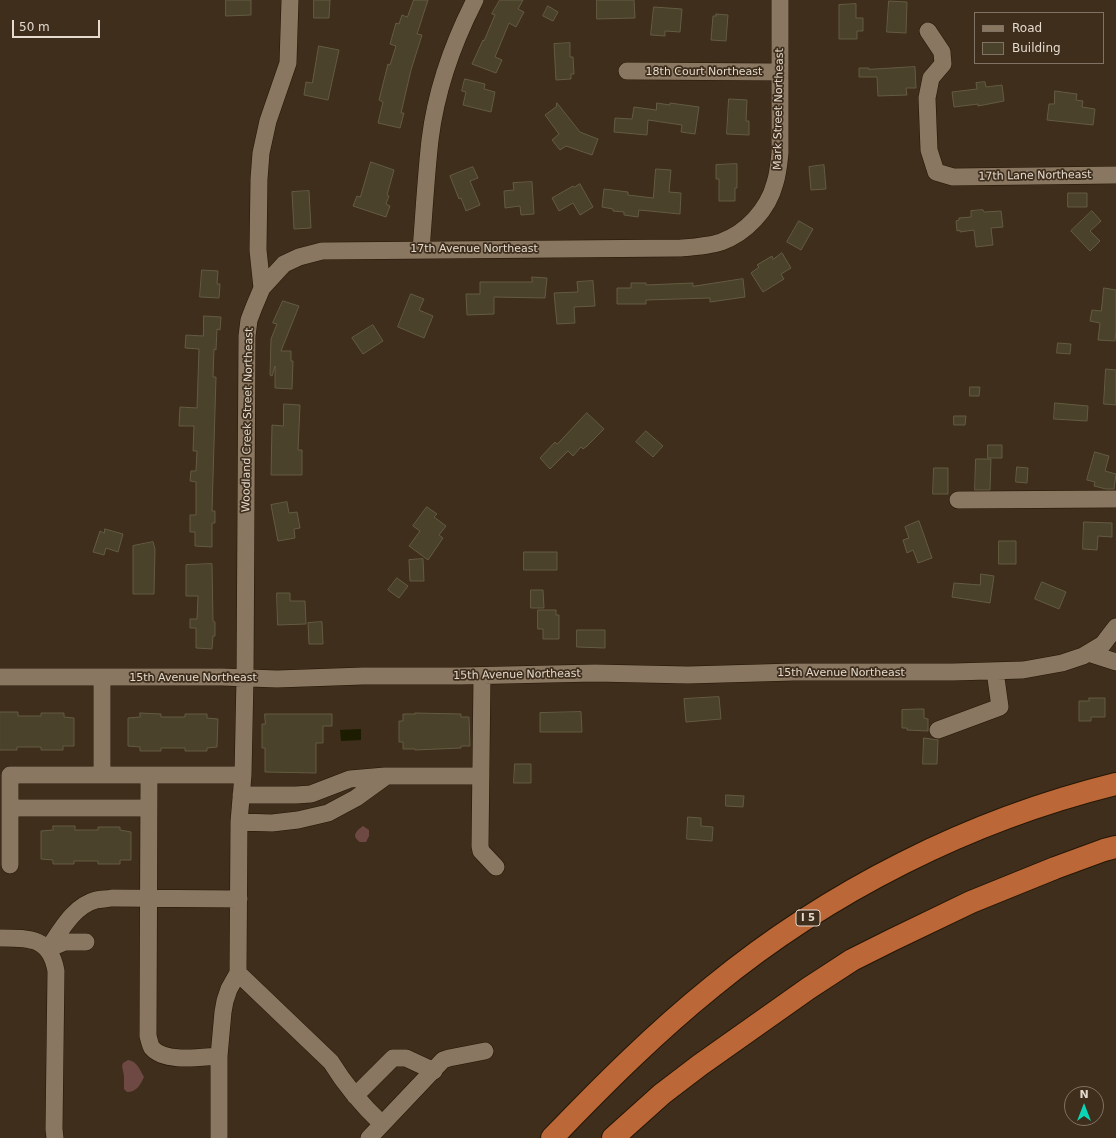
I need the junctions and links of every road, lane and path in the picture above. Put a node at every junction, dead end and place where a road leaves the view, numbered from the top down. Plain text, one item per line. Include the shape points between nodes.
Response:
1 (290, 0) edge
2 (475, 0) edge
3 (780, 0) edge
4 (928, 31) dead end
5 (628, 71) dead end
6 (780, 72) junction
7 (1116, 175) edge
8 (698, 247) joint
9 (421, 250) junction
10 (262, 288) junction
11 (1116, 499) edge
12 (958, 500) dead end
13 (1116, 627) edge
14 (1088, 653) junction
15 (1116, 662) edge
16 (995, 671) junction
17 (482, 676) junction
18 (0, 677) edge
19 (102, 677) junction
20 (245, 678) junction
21 (938, 730) dead end
22 (102, 775) junction
23 (149, 775) junction
24 (242, 775) junction
25 (385, 776) junction
26 (481, 776) junction
27 (1116, 784) edge
28 (241, 795) junction
29 (10, 808) junction
30 (149, 808) junction
31 (239, 822) junction
32 (1116, 848) edge
33 (10, 865) dead end
34 (496, 867) dead end
35 (148, 899) junction
36 (238, 899) junction
37 (0, 938) edge
38 (86, 942) dead end
39 (48, 949) junction
40 (238, 972) junction
41 (485, 1051) dead end
42 (219, 1056) junction
43 (434, 1071) junction
44 (355, 1096) junction
45 (382, 1124) junction
46 (55, 1138) edge
47 (219, 1138) edge
48 (369, 1138) edge
49 (552, 1138) edge
50 (613, 1138) edge

1 - 10 street, Woodland Creek Street Northeast via 288,63 268,121 260,166 258,250
2 - 9 street via 456,42 438,99 430,138
3 - 6 street, Mark Street Northeast
4 - 7 street, 17th Lane Northeast via 942,52 943,64 931,78 927,98 930,150 936,172 953,176
5 - 6 street, 18th Court Northeast
6 - 8 street, Mark Street Northeast via 780,153 778,175 772,194 744,230 720,242
8 - 9 street, 17th Avenue Northeast
9 - 10 street, 17th Avenue Northeast via 322,250 284,264
10 - 20 street, Woodland Creek Street Northeast via 254,306 248,336
11 - 12 street
13 - 14 street, 15th Avenue Northeast via 1103,644
14 - 15 street
14 - 16 street, 15th Avenue Northeast via 1062,664 1034,669
16 - 17 street, 15th Avenue Northeast
16 - 21 street via 1000,707
17 - 20 street, 15th Avenue Northeast
17 - 26 street
18 - 19 street, 15th Avenue Northeast
19 - 20 street, 15th Avenue Northeast
19 - 22 street
20 - 24 street, Woodland Creek Street Northeast
22 - 23 street
22 - 29 street via 10,775
23 - 24 street
23 - 30 street
24 - 28 street, Woodland Creek Street Northeast
25 - 26 street
25 - 28 street via 350,779 311,794
25 - 31 street via 356,798 328,813 298,820
26 - 34 street via 481,851
27 - 49 highway, I 5 via 1040,806 952,840 868,882 827,906 750,957 678,1015
28 - 31 street, Woodland Creek Street Northeast
29 - 30 street
29 - 33 street
30 - 35 street
31 - 36 street, Woodland Creek Street Northeast
32 - 50 highway via 1055,868 971,902 852,960 700,1065 662,1094
35 - 36 street
35 - 39 street via 95,900 81,907 65,924
35 - 42 street via 148,1036 152,1047 164,1056
36 - 40 street, Woodland Creek Street Northeast
37 - 39 street via 34,940
38 - 39 street via 65,942
39 - 46 street via 56,971
40 - 42 street via 225,1000
40 - 44 street via 331,1062
41 - 43 street via 443,1060
42 - 47 street
43 - 44 street via 406,1058 393,1058
43 - 45 street
44 - 45 street
45 - 48 street

